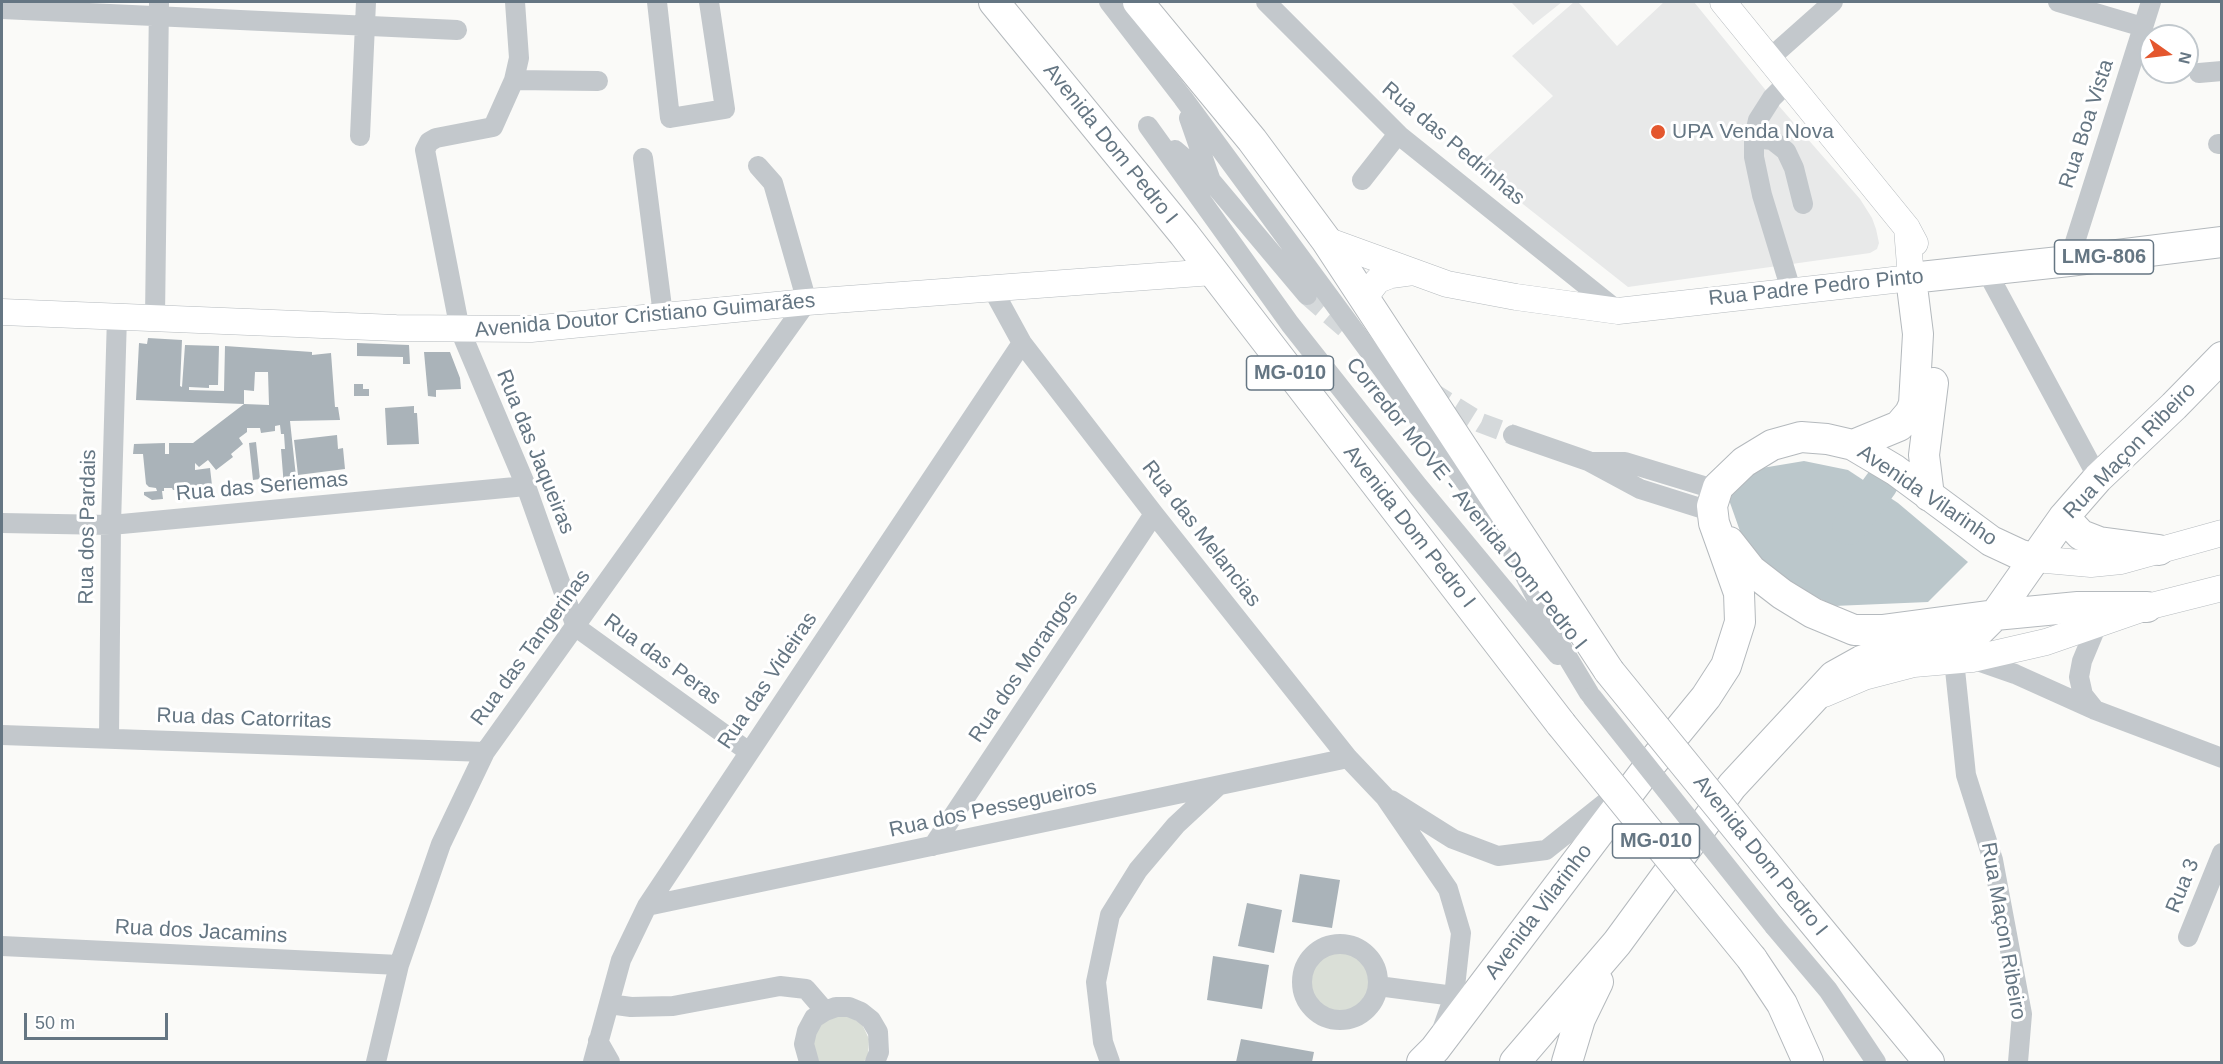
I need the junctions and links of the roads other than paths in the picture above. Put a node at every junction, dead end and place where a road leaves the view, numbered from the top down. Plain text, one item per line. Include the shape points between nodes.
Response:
1 (366, 2) edge
2 (514, 2) edge
3 (657, 2) edge
4 (709, 2) edge
5 (994, 2) edge
6 (1109, 2) edge
7 (1138, 2) edge
8 (1266, 2) edge
9 (1723, 2) edge
10 (1833, 2) edge
11 (2058, 2) edge
12 (2151, 2) edge
13 (2, 9) edge
14 (159, 9) edge
15 (2144, 24) edge
16 (365, 26) junction
17 (2139, 26) edge
18 (457, 30) dead end
19 (2139, 40) edge
20 (1770, 58) junction
21 (2222, 71) edge
22 (2199, 73) dead end
23 (514, 80) junction
24 (598, 81) dead end
25 (1788, 82) junction
26 (1183, 98) junction
27 (1398, 134) junction
28 (360, 136) dead end
29 (1754, 138) junction
30 (643, 158) dead end
31 (758, 166) dead end
32 (1362, 180) dead end
33 (1212, 182) junction
34 (1803, 204) dead end
35 (1326, 240) junction
36 (2222, 242) edge
37 (1190, 243) junction
38 (2069, 261) junction
39 (1986, 270) junction
40 (1213, 272) junction
41 (1413, 272) junction
42 (1179, 275) junction
43 (1922, 276) junction
44 (993, 290) junction
45 (1791, 290) junction
46 (1307, 295) tunnel mouth
47 (1364, 297) junction
48 (807, 302) junction
49 (1618, 311) junction
50 (2, 312) edge
51 (663, 315) junction
52 (117, 316) junction
53 (154, 318) junction
54 (460, 330) junction
55 (1022, 344) junction
56 (2222, 357) edge
57 (1513, 435) tunnel mouth
58 (1853, 445) junction
59 (2098, 478) junction
60 (526, 486) junction
61 (1929, 496) junction
62 (1715, 508) junction
63 (1154, 514) junction
64 (2064, 517) junction
65 (2, 523) edge
66 (111, 525) junction
67 (2222, 533) edge
68 (2159, 550) junction
69 (2035, 559) junction
70 (2222, 588) edge
71 (2146, 607) junction
72 (1995, 615) junction
73 (2097, 625) junction
74 (576, 627) junction
75 (1562, 647) junction
76 (1964, 659) junction
77 (1608, 669) junction
78 (1590, 695) junction
79 (1813, 698) junction
80 (2095, 710) junction
81 (2, 735) edge
82 (109, 738) junction
83 (485, 752) junction
84 (749, 752) junction
85 (1348, 758) junction
86 (2222, 758) edge
87 (1647, 769) junction
88 (1217, 787) junction
89 (1385, 797) junction
90 (933, 846) junction
91 (2222, 853) edge
92 (647, 906) junction
93 (2188, 937) dead end
94 (1617, 943) junction
95 (2, 946) edge
96 (399, 965) junction
97 (1378, 986) dead end
98 (1454, 996) junction
99 (609, 1004) junction
100 (825, 1011) junction
101 (598, 1041) junction
102 (1530, 1051) edge
103 (1429, 1056) edge
104 (1804, 1058) edge
105 (376, 1062) edge
106 (593, 1062) edge
107 (610, 1062) edge
108 (809, 1062) edge
109 (875, 1062) edge
110 (1110, 1062) edge
111 (1515, 1062) edge
112 (1568, 1062) edge
113 (1876, 1062) edge
114 (1929, 1062) edge
115 (2018, 1062) edge

1 - 16 street
2 - 23 street via 519,58
3 - 4 street via 670,118 726,109
5 - 37 highway, Avenida Dom Pedro I / MG-010
6 - 26 street, Corredor MOVE - Avenida Dom Pedro I
7 - 35 highway, Avenida Dom Pedro I / MG-010 via 1252,140
8 - 27 street, Rua das Pedrinhas
9 - 20 main road
10 - 20 street
11 - 17 street
12 - 15 street, Rua Boa Vista
13 - 14 street
14 - 16 street
14 - 53 street
16 - 18 street
16 - 28 street
19 - 38 street, Rua Boa Vista
20 - 25 main road
21 - 22 street
23 - 24 street
23 - 54 street, Rua das Jaqueiras via 493,127 436,138 425,150
25 - 29 street via 1758,120
25 - 43 main road via 1906,228
26 - 33 street
26 - 75 street, Corredor MOVE - Avenida Dom Pedro I via 1503,533
27 - 32 street
27 - 49 street, Rua das Pedrinhas
29 - 34 street via 1772,140 1786,151
29 - 45 street via 1762,195
30 - 51 street
31 - 48 street via 773,183
33 - 46 street, Corredor MOVE - Avenida Dom Pedro I
33 - 78 street, Corredor MOVE - Avenida Dom Pedro I via 1148,126 1290,324
35 - 41 main road, Rua Padre Pedro Pinto / LMG-806
35 - 47 highway, Avenida Dom Pedro I / MG-010
36 - 38 highway, Rua Padre Pedro Pinto / LMG-806
37 - 40 highway, Avenida Dom Pedro I / MG-010
37 - 42 main road via 1190,259
38 - 39 highway, Rua Padre Pedro Pinto / LMG-806
39 - 43 highway, Rua Padre Pedro Pinto / LMG-806
39 - 59 street
40 - 42 main road, Avenida Doutor Cristiano Guimarães
40 - 104 highway, Avenida Dom Pedro I / MG-010, bridge via 1561,724 1752,959 1782,1004
41 - 47 main road, Rua Padre Pedro Pinto / LMG-806 via 1378,280
41 - 49 main road, Rua Padre Pedro Pinto / LMG-806 via 1489,292
42 - 44 main road, Avenida Doutor Cristiano Guimarães
43 - 45 main road, Rua Padre Pedro Pinto / LMG-806
43 - 58 highway via 1914,404 1899,426
43 - 61 highway via 1935,362 1924,455
44 - 48 main road, Avenida Doutor Cristiano Guimarães
44 - 55 street, Rua das Melancias
45 - 49 main road, Rua Padre Pedro Pinto / LMG-806
47 - 77 highway, Avenida Dom Pedro I / MG-010
48 - 51 main road, Avenida Doutor Cristiano Guimarães
48 - 74 street, Rua das Tangerinas
50 - 52 main road, Avenida Doutor Cristiano Guimarães
51 - 54 main road, Avenida Doutor Cristiano Guimarães via 531,329
52 - 53 main road, Avenida Doutor Cristiano Guimarães
52 - 66 street, Rua dos Pardais
53 - 54 main road, Avenida Doutor Cristiano Guimarães
54 - 60 street, Rua das Jaqueiras
55 - 63 street, Rua das Melancias
55 - 84 street, Rua das Videiras
56 - 59 highway, Rua Maçon Ribeiro
57 - 62 street via 1588,462 1625,462
58 - 61 highway, Avenida Vilarinho
58 - 62 highway, Avenida Vilarinho via 1801,437 1772,445 1744,462
59 - 64 highway, Rua Maçon Ribeiro
60 - 66 street, Rua das Seriemas
60 - 74 street, Rua das Jaqueiras
61 - 69 highway, Avenida Vilarinho via 1991,540
62 - 72 highway via 1751,570 1813,613 1854,630
62 - 87 highway, Avenida Vilarinho via 1739,593 1740,622 1726,666
63 - 85 street, Rua das Melancias
63 - 90 street, Rua dos Morangos
64 - 68 highway via 2081,535 2099,542
64 - 69 highway, Rua Maçon Ribeiro
65 - 66 street, Rua das Seriemas
66 - 82 street, Rua dos Pardais
67 - 68 main road, Avenida Vilarinho
68 - 69 main road, Avenida Vilarinho via 2121,561 2091,564
69 - 72 highway, Rua Maçon Ribeiro
70 - 71 main road
71 - 72 highway via 2078,607
71 - 73 main road
72 - 79 highway, Rua Maçon Ribeiro via 1978,632 1958,641 1889,651 1862,661 1834,676
73 - 76 main road via 2046,642
73 - 80 street via 2079,677 2083,695
74 - 83 street, Rua das Tangerinas
74 - 84 street, Rua das Peras
75 - 77 street
75 - 78 street, Corredor MOVE - Avenida Dom Pedro I
76 - 79 main road via 1914,664 1864,677
76 - 80 street via 2015,674
76 - 115 street, Rua Maçon Ribeiro via 1966,775 1994,860 2022,1014
77 - 114 highway, Avenida Dom Pedro I / MG-010, bridge
78 - 113 street, Corredor MOVE - Avenida Dom Pedro I, bridge via 1828,990
79 - 94 highway via 1732,786
80 - 86 street
81 - 82 street, Rua das Catorritas
82 - 83 street, Rua das Catorritas
83 - 96 street, Rua das Tangerinas via 441,844
84 - 92 street, Rua das Videiras
85 - 88 street, Rua dos Pessegueiros
85 - 89 street, Rua das Melancias
87 - 89 street, Rua das Melancias via 1546,850 1498,856 1453,839
87 - 103 highway, Avenida Vilarinho
88 - 90 street, Rua dos Pessegueiros
88 - 110 street via 1176,825 1138,870 1110,915 1096,982 1103,1042
89 - 98 street, Rua das Melancias via 1448,889 1461,933
90 - 92 street, Rua dos Pessegueiros
91 - 93 street, Rua 3
92 - 99 street, Rua das Videiras via 621,960
94 - 102 highway
94 - 112 highway via 1580,1019
95 - 96 street, Rua dos Jacamins
96 - 105 street, Rua das Tangerinas
97 - 98 street
98 - 103 street, Rua das Melancias
99 - 100 street via 631,1008 673,1006 780,986 806,989
99 - 101 street, Rua das Videiras
100 - 108 street via 814,1018 807,1031 804,1044
100 - 109 street via 849,1007 871,1020 878,1032
101 - 106 street, Rua das Videiras
101 - 107 street
102 - 111 highway

